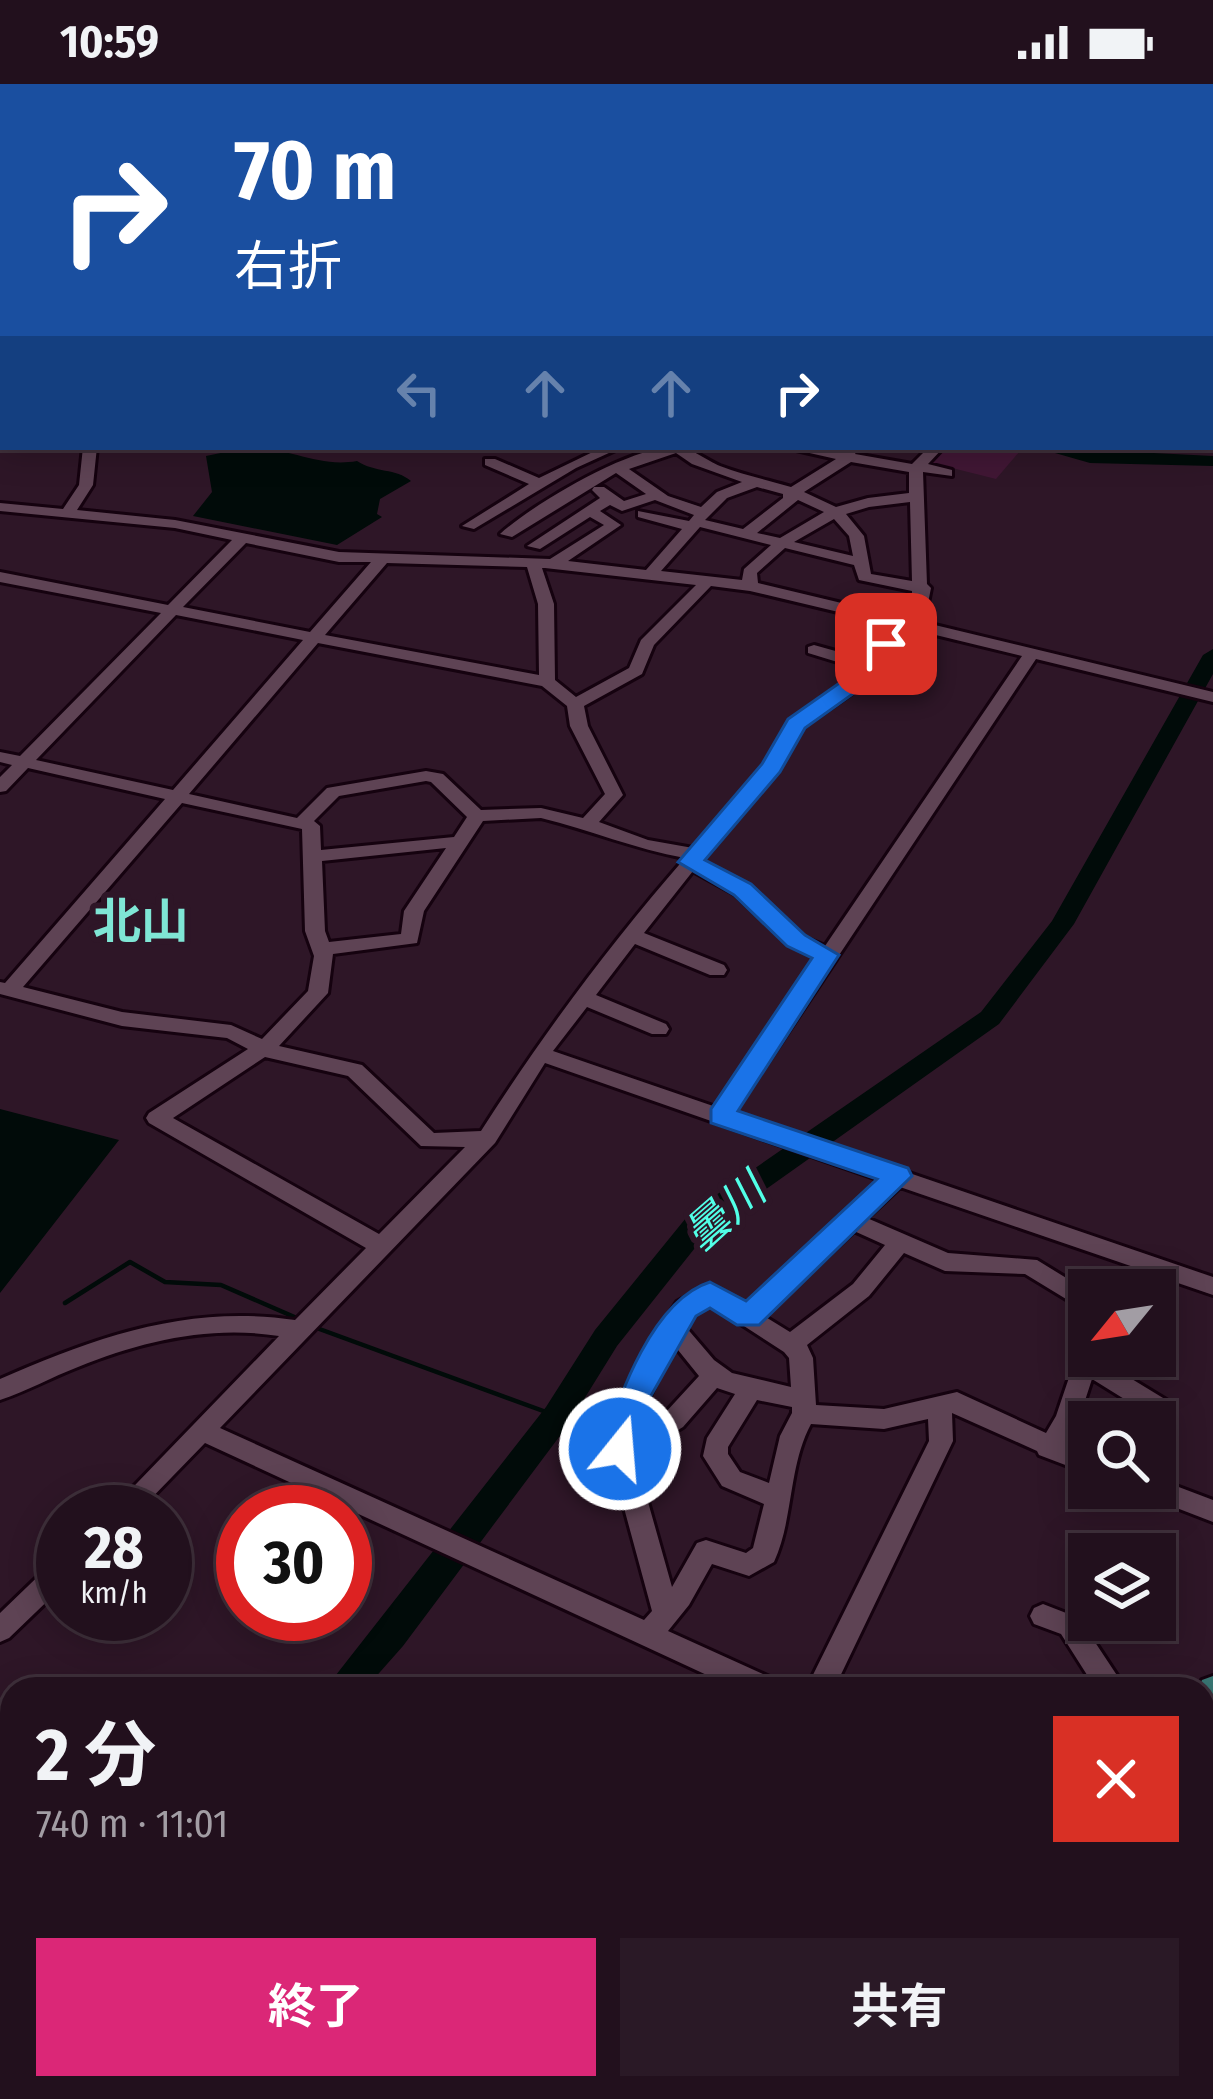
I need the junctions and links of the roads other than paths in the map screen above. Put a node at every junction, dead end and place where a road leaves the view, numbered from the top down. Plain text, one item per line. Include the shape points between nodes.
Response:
1 (90, 450) edge
2 (609, 450) edge
3 (673, 450) edge
4 (681, 450) edge
5 (934, 450) edge
6 (849, 453) edge
7 (490, 462) dead end
8 (619, 468) junction
9 (917, 468) junction
10 (947, 473) dead end
11 (732, 476) junction
12 (589, 482) junction
13 (759, 482) junction
14 (536, 485) junction
15 (701, 485) dead end
16 (790, 494) junction
17 (657, 495) junction
18 (565, 497) junction
19 (916, 497) junction
20 (610, 498) junction
21 (8, 508) edge
22 (590, 511) junction
23 (828, 512) junction
24 (68, 513) junction
25 (643, 514) dead end
26 (696, 520) junction
27 (0, 522) edge
28 (507, 534) junction
29 (745, 535) junction
30 (242, 538) junction
31 (778, 544) junction
32 (382, 559) junction
33 (542, 559) junction
34 (859, 562) junction
35 (650, 574) junction
36 (0, 577) edge
37 (707, 581) junction
38 (750, 586) junction
39 (923, 588) junction
40 (173, 611) junction
41 (903, 620) junction
42 (312, 638) junction
43 (814, 650) dead end
44 (1033, 652) junction
45 (868, 667) junction
46 (547, 682) junction
47 (1213, 697) edge
48 (575, 704) junction
49 (0, 757) edge
50 (25, 762) junction
51 (0, 787) edge
52 (177, 795) junction
53 (477, 815) junction
54 (302, 823) junction
55 (587, 824) junction
56 (455, 842) junction
57 (314, 856) junction
58 (693, 858) junction
59 (631, 935) junction
60 (322, 949) junction
61 (827, 955) junction
62 (717, 970) dead end
63 (5, 989) edge
64 (582, 997) junction
65 (659, 1030) dead end
66 (266, 1047) junction
67 (535, 1060) junction
68 (721, 1116) junction
69 (487, 1138) junction
70 (898, 1176) junction
71 (851, 1220) junction
72 (900, 1242) junction
73 (382, 1246) junction
74 (1165, 1269) edge
75 (1176, 1273) edge
76 (1213, 1286) edge
77 (1068, 1290) edge
78 (748, 1317) junction
79 (306, 1323) junction
80 (671, 1329) junction
81 (799, 1353) junction
82 (714, 1375) junction
83 (1079, 1377) edge
84 (1113, 1377) edge
85 (0, 1390) edge
86 (777, 1391) junction
87 (748, 1392) junction
88 (1149, 1401) edge
89 (804, 1408) junction
90 (940, 1410) junction
91 (204, 1432) junction
92 (1048, 1448) junction
93 (621, 1453) junction
94 (1068, 1456) edge
95 (150, 1485) edge
96 (1176, 1497) edge
97 (780, 1499) junction
98 (1213, 1511) edge
99 (36, 1595) edge
100 (1042, 1616) dead end
101 (658, 1624) junction
102 (0, 1630) edge
103 (746, 1677) edge
104 (826, 1677) edge
105 (1104, 1677) edge

1 - 24 street via 86,485
2 - 14 street
3 - 8 street
4 - 11 street via 698,466
5 - 9 street
6 - 9 street
6 - 16 street
7 - 14 street
8 - 12 street
8 - 17 street
9 - 10 street
9 - 19 street
11 - 13 street
11 - 15 street
12 - 18 street
12 - 20 street
13 - 16 street
13 - 26 street via 722,495
14 - 18 street
14 - 28 street via 470,526
16 - 23 street
16 - 29 street
17 - 20 street via 622,507
17 - 26 street
18 - 28 street
19 - 23 street
19 - 39 street
20 - 22 street
21 - 24 street
21 - 27 street
22 - 33 street
22 - 33 street via 614,525
23 - 31 street
23 - 34 street via 857,536
24 - 30 street
25 - 26 street
26 - 29 street
26 - 35 street
28 - 33 street
29 - 31 street
30 - 32 street
30 - 40 street
31 - 34 street
31 - 38 street via 749,572
32 - 33 street
32 - 42 street
33 - 35 street
33 - 46 street
34 - 39 street via 864,577
35 - 37 street
36 - 40 street
37 - 38 street
37 - 48 street via 647,643 636,671
38 - 41 street
39 - 41 street
40 - 42 street
40 - 50 street
41 - 44 street
41 - 45 street
42 - 46 street
42 - 52 street
43 - 45 street
44 - 47 street
44 - 61 street
45 - 58 street via 796,724 772,767
46 - 48 street
48 - 55 street via 614,794
49 - 50 street
50 - 51 street
50 - 52 street
52 - 54 street
52 - 63 street
53 - 54 street via 426,776 333,792
53 - 55 street via 542,813
53 - 56 street
54 - 57 street via 311,826
55 - 58 street
56 - 57 street
56 - 60 street via 414,911 410,939
57 - 60 street
58 - 59 street
58 - 61 street via 796,940
59 - 62 street
59 - 64 street
60 - 66 street via 318,993
61 - 68 street
63 - 66 street via 122,1019 231,1032
64 - 65 street
64 - 67 street
66 - 69 street via 355,1070 429,1141
66 - 73 street via 157,1118
67 - 68 street
67 - 69 street
68 - 70 street
69 - 73 street
70 - 71 street
70 - 74 street
71 - 72 street
71 - 78 street
72 - 77 street via 945,1262 1029,1265
72 - 81 street
73 - 79 street
75 - 76 street
78 - 80 street via 710,1293
78 - 81 street
79 - 85 street via 228,1320 144,1334 99,1345
79 - 91 street
80 - 82 street
80 - 93 street via 627,1415
81 - 86 street
81 - 89 street
82 - 87 street
82 - 93 street via 674,1420
83 - 92 street via 1066,1430
84 - 88 street
86 - 87 street
86 - 89 street
87 - 97 street via 715,1456 731,1479
89 - 90 street via 884,1418
89 - 97 street
90 - 92 street via 957,1402
90 - 104 street via 941,1442
91 - 95 street
91 - 101 street via 493,1562
92 - 94 street
93 - 101 street
96 - 98 street
97 - 101 street via 758,1563 706,1551
99 - 102 street
100 - 105 street via 1070,1626
101 - 103 street

